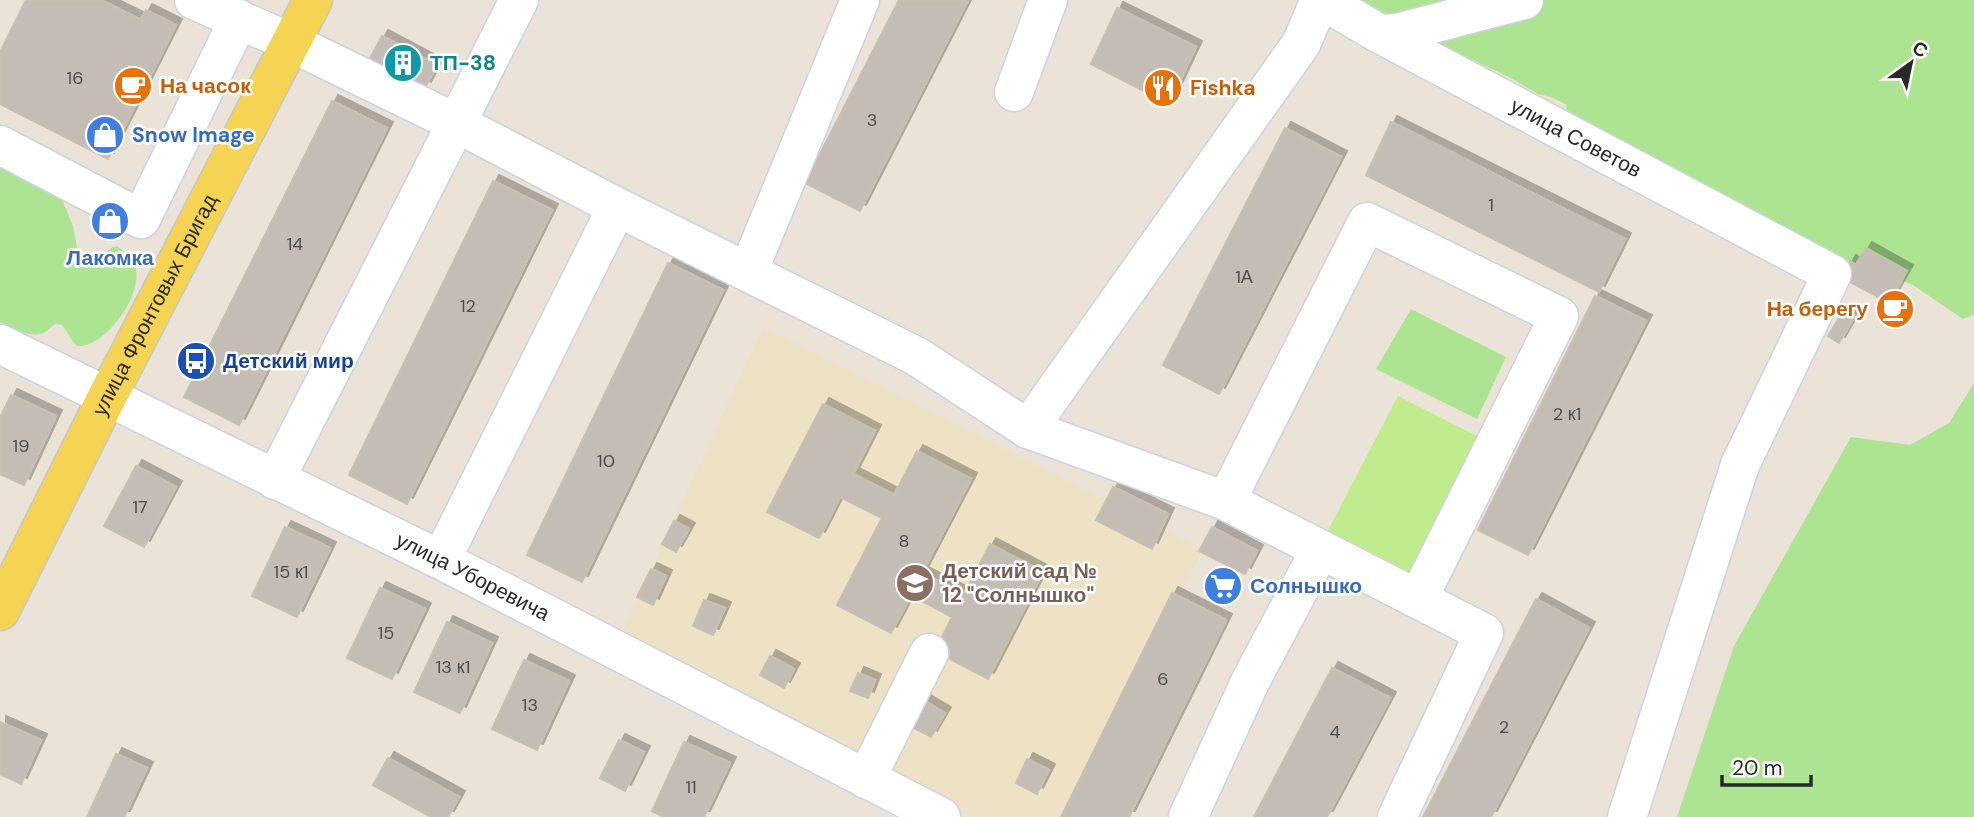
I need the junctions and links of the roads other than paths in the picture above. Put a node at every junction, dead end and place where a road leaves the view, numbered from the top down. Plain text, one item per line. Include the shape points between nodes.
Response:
1 (194, 0) edge
2 (313, 0) edge
3 (519, 0) edge
4 (860, 0) edge
5 (1048, 0) edge
6 (1321, 0) edge
7 (1524, 0) edge
8 (239, 19) junction
9 (1380, 34) junction
10 (292, 43) junction
11 (1014, 92) dead end
12 (456, 123) junction
13 (0, 145) edge
14 (617, 207) junction
15 (748, 272) junction
16 (0, 344) edge
17 (107, 397) junction
18 (1028, 429) junction
19 (275, 480) junction
20 (1226, 501) junction
21 (1320, 550) junction
22 (440, 560) junction
23 (1418, 599) junction
24 (0, 611) edge
25 (929, 653) dead end
26 (866, 779) junction
27 (941, 817) edge
28 (1188, 817) edge
29 (1397, 817) edge
30 (1627, 817) edge

1 - 8 street
2 - 10 main road, улица Фронтовых Бригад
3 - 12 street
4 - 15 street
5 - 11 street
6 - 9 street, улица Советов
6 - 18 street via 1301,44
7 - 9 street
8 - 10 street
8 - 13 street via 141,219
9 - 30 street, улица Советов via 1832,274 1740,465
10 - 12 street
10 - 17 main road, улица Фронтовых Бригад
12 - 14 street
12 - 19 street
14 - 15 street
14 - 22 street
15 - 18 street via 916,356
16 - 17 street, улица Уборевича
17 - 19 street, улица Уборевича
17 - 24 main road, улица Фронтовых Бригад
18 - 20 street
19 - 22 street, улица Уборевича
20 - 21 street
20 - 23 street via 1367,222 1559,316
21 - 23 street
21 - 28 street via 1250,682
22 - 26 street, улица Уборевича
23 - 29 street via 1484,633
25 - 26 street
26 - 27 street, улица Уборевича

